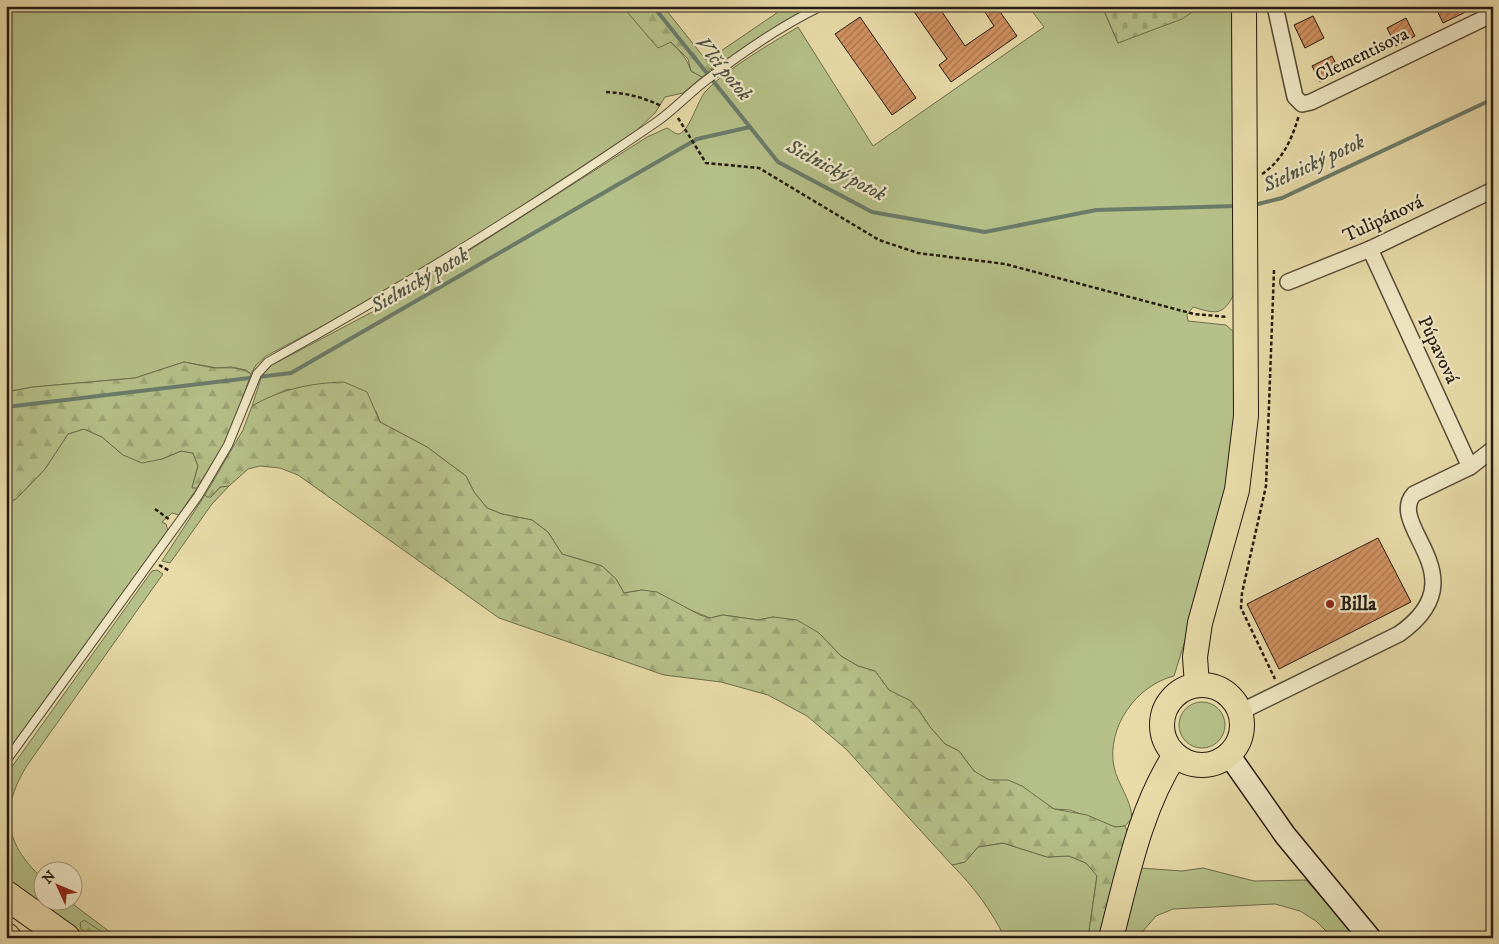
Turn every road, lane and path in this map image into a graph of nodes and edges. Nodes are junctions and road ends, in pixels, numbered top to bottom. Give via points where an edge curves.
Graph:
1 (822, 6) edge
2 (1244, 6) edge
3 (1275, 6) edge
4 (1493, 14) edge
5 (606, 92) dead end
6 (1302, 104) junction
7 (671, 111) junction
8 (1246, 183) junction
9 (1493, 190) edge
10 (1370, 248) junction
11 (1274, 270) dead end
12 (1288, 282) dead end
13 (1247, 318) junction
14 (1493, 449) edge
15 (1470, 467) junction
16 (155, 509) dead end
17 (178, 526) junction
18 (1197, 684) junction
19 (1281, 692) junction
20 (1240, 712) junction
21 (1228, 755) junction
22 (1175, 756) junction
23 (6, 761) edge
24 (6, 895) edge
25 (66, 938) edge
26 (1111, 938) edge
27 (1370, 938) edge

1 - 7 lane via 723,68
2 - 8 main road
3 - 6 street via 1295,97
4 - 6 street, Clementisova
5 - 7 path via 629,94
6 - 8 path via 1294,134 1276,164
7 - 13 path via 706,163 759,168 879,240 918,253 1005,264 1194,314
7 - 17 lane via 482,238 268,362 257,374 228,446
8 - 13 main road
9 - 10 street, Tulipánová
10 - 12 street, Tulipánová
10 - 15 street, Púpavová
11 - 19 path via 1266,486 1241,608
13 - 18 main road via 1242,460 1229,526 1200,623 1195,657
14 - 15 street
15 - 19 street via 1414,494 1408,501 1410,520 1434,575 1426,607 1415,623
16 - 17 path
17 - 23 lane
18 - 20 main road via 1213,686 1226,693
18 - 22 main road via 1176,694 1163,713 1163,736
19 - 20 street
20 - 21 main road via 1241,735
21 - 22 main road via 1219,762 1196,765
21 - 27 street via 1285,835
22 - 26 main road via 1162,775 1152,799
24 - 25 highway

